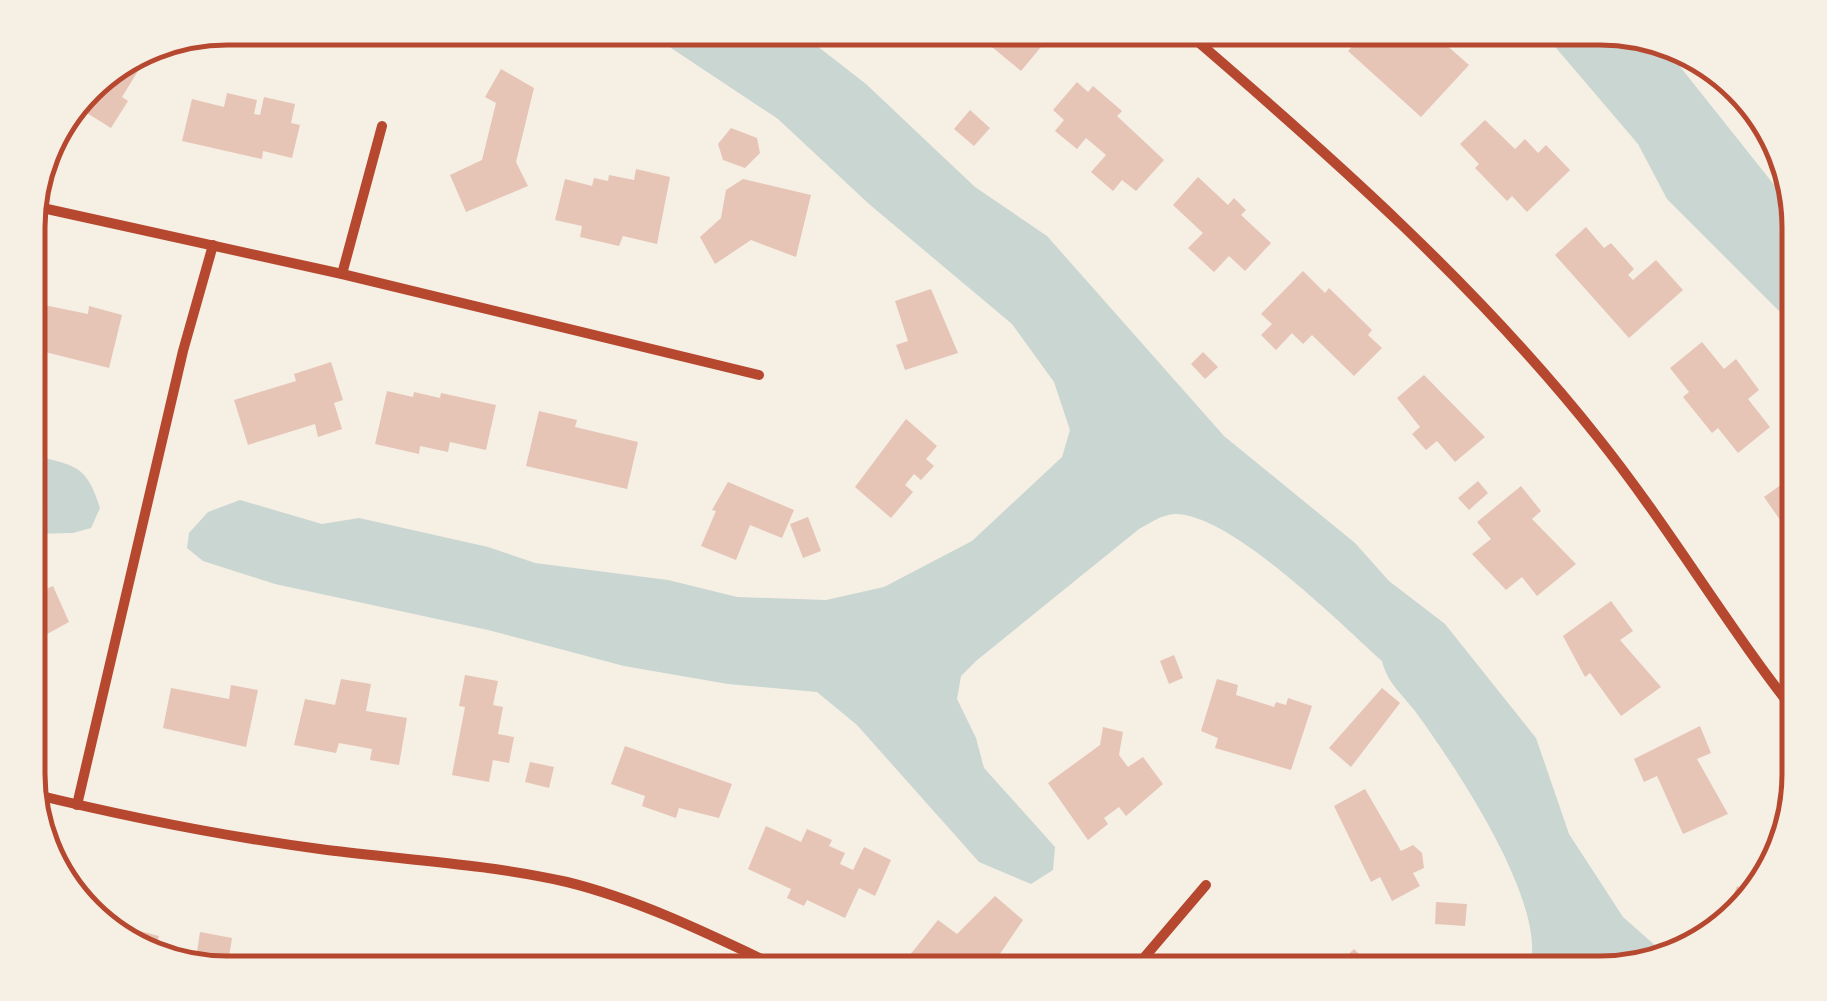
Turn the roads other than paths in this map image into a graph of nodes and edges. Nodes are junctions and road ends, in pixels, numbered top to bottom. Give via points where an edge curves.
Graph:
1 (1201, 45) edge
2 (382, 126) dead end
3 (46, 209) edge
4 (213, 245) junction
5 (342, 274) junction
6 (760, 375) dead end
7 (1782, 693) edge
8 (47, 797) edge
9 (77, 805) junction
10 (1206, 884) dead end
11 (755, 956) edge
12 (1146, 956) edge

1 - 7 street via 1407,229 1493,318 1639,490
2 - 5 street
3 - 4 street
4 - 5 street
4 - 9 street
5 - 6 street
8 - 9 street
9 - 11 street via 238,836 494,867 571,884
10 - 12 street

